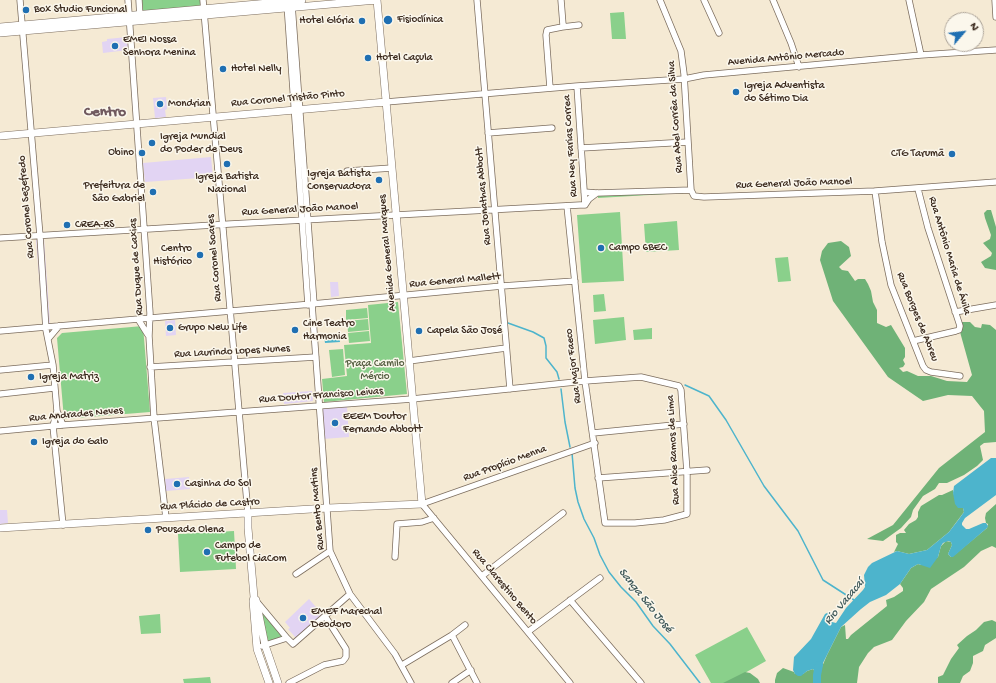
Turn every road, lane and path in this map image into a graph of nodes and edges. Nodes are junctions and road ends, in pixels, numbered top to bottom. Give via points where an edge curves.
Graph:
1 (20, 0) edge
2 (128, 0) edge
3 (139, 0) edge
4 (203, 0) edge
5 (302, 0) edge
6 (369, 0) edge
7 (377, 0) edge
8 (477, 0) edge
9 (561, 0) edge
10 (660, 0) edge
11 (704, 0) edge
12 (773, 0) edge
13 (909, 0) edge
14 (995, 0) edge
15 (289, 3) edge
16 (204, 12) junction
17 (140, 17) junction
18 (996, 17) edge
19 (130, 18) junction
20 (579, 25) dead end
21 (0, 27) edge
22 (562, 27) junction
23 (23, 28) junction
24 (0, 33) edge
25 (719, 33) dead end
26 (996, 50) edge
27 (921, 55) junction
28 (799, 67) junction
29 (684, 79) junction
30 (577, 86) junction
31 (550, 88) junction
32 (485, 94) junction
33 (386, 102) junction
34 (297, 110) junction
35 (212, 117) junction
36 (137, 124) junction
37 (552, 128) dead end
38 (488, 133) junction
39 (31, 134) junction
40 (0, 136) edge
41 (688, 142) junction
42 (581, 148) junction
43 (392, 168) junction
44 (347, 170) dead end
45 (996, 182) edge
46 (918, 189) junction
47 (691, 190) junction
48 (874, 191) junction
49 (584, 192) junction
50 (597, 193) junction
51 (585, 205) junction
52 (566, 206) junction
53 (495, 210) junction
54 (396, 215) junction
55 (305, 220) junction
56 (222, 224) junction
57 (144, 230) junction
58 (40, 236) junction
59 (0, 238) edge
60 (575, 281) junction
61 (502, 286) junction
62 (403, 296) junction
63 (311, 304) junction
64 (996, 305) edge
65 (229, 311) junction
66 (955, 312) junction
67 (150, 318) junction
68 (138, 319) junction
69 (59, 326) junction
70 (46, 327) junction
71 (0, 331) edge
72 (149, 336) junction
73 (48, 339) junction
74 (913, 341) junction
75 (506, 348) junction
76 (316, 357) junction
77 (409, 361) junction
78 (234, 362) junction
79 (53, 365) junction
80 (150, 367) junction
81 (0, 370) edge
82 (960, 376) dead end
83 (585, 381) junction
84 (679, 386) joint
85 (54, 388) junction
86 (510, 390) junction
87 (0, 394) edge
88 (412, 399) junction
89 (319, 406) junction
90 (57, 411) junction
91 (238, 412) junction
92 (154, 418) junction
93 (684, 424) junction
94 (63, 425) junction
95 (54, 426) junction
96 (0, 431) edge
97 (593, 433) junction
98 (594, 443) junction
99 (707, 470) dead end
100 (687, 472) junction
101 (598, 478) junction
102 (422, 504) junction
103 (328, 508) junction
104 (563, 513) dead end
105 (248, 514) junction
106 (166, 518) junction
107 (434, 518) junction
108 (605, 523) joint
109 (64, 525) junction
110 (0, 528) edge
111 (330, 551) junction
112 (396, 557) dead end
113 (296, 574) dead end
114 (482, 576) junction
115 (600, 578) dead end
116 (350, 594) junction
117 (255, 600) junction
118 (570, 600) junction
119 (325, 616) junction
120 (465, 625) dead end
121 (529, 631) junction
122 (452, 635) junction
123 (287, 638) junction
124 (265, 645) junction
125 (257, 647) junction
126 (402, 665) junction
127 (471, 670) junction
128 (269, 683) edge
129 (278, 683) edge
130 (289, 683) edge
131 (411, 683) edge
132 (452, 683) edge
133 (477, 683) edge
134 (570, 683) edge
135 (641, 683) edge

1 - 23 street, Rua Coronel Sezefredo
2 - 19 street, Rua Duque de Caxias
3 - 17 street
4 - 16 street, Rua Coronel Soares
5 - 15 main road
6 - 7 main road
6 - 15 main road
7 - 33 main road, Avenida General Marques
8 - 32 street, Rua Jonathas Abbott
9 - 22 street
10 - 29 street, Rua Abel Corrêa da Silva via 681,51
11 - 25 street
12 - 28 street
13 - 27 street
14 - 18 street
15 - 16 main road
15 - 34 street, Rua Bento Martins
16 - 17 main road
16 - 35 street, Rua Coronel Soares
17 - 19 main road
19 - 23 main road
19 - 36 street, Rua Duque de Caxias
20 - 22 street
21 - 23 main road
22 - 31 street via 547,30
23 - 24 main road
23 - 39 street, Rua Coronel Sezefredo
26 - 27 street, Avenida Antônio Mercado
27 - 28 street, Avenida Antônio Mercado
28 - 29 street, Avenida Antônio Mercado
29 - 30 street, Avenida Antônio Mercado
29 - 41 street, Rua Abel Corrêa da Silva
30 - 31 street, Rua Coronel Tristão Pinto
30 - 42 street, Rua Ney Farias Correa
31 - 32 street, Rua Coronel Tristão Pinto
32 - 33 street, Rua Coronel Tristão Pinto
32 - 38 street, Rua Jonathas Abbott
33 - 34 main road, Rua Coronel Tristão Pinto
33 - 43 main road, Avenida General Marques
34 - 35 main road, Rua Coronel Tristão Pinto
34 - 55 street, Rua Bento Martins
35 - 36 main road, Rua Coronel Tristão Pinto
35 - 56 street, Rua Coronel Soares
36 - 39 main road, Rua Coronel Tristão Pinto
36 - 57 street, Rua Duque de Caxias
37 - 38 street
38 - 53 street, Rua Jonathas Abbott
39 - 40 main road, Rua Coronel Tristão Pinto
39 - 58 street, Rua Coronel Sezefredo
41 - 42 street
41 - 47 street, Rua Abel Corrêa da Silva
42 - 49 street, Rua Ney Farias Correa
43 - 44 street
43 - 54 main road, Avenida General Marques
45 - 46 street, Rua General João Manoel
46 - 48 street, Rua General João Manoel
46 - 66 street, Rua Antônio Maria de Ávila
47 - 48 street, Rua General João Manoel via 694,196 704,198
47 - 50 street, Rua General João Manoel
48 - 74 street, Rua Borges de Abreu via 891,285
49 - 50 street, Rua General João Manoel
49 - 51 street, Rua Ney Farias Correa
50 - 51 street
51 - 52 street, Rua General João Manoel
52 - 53 street, Rua General João Manoel
52 - 60 street, Rua Major Faeco
53 - 54 street, Rua General João Manoel
53 - 61 street, Rua Jonathas Abbott
54 - 55 street, Rua General João Manoel
54 - 62 main road, Avenida General Marques
55 - 56 street, Rua General João Manoel
55 - 63 street, Rua Bento Martins
56 - 57 street, Rua General João Manoel
56 - 65 street, Rua Coronel Soares
57 - 58 street, Rua General João Manoel
57 - 67 street, Rua Duque de Caxias
58 - 59 street, Rua General João Manoel
58 - 70 street, Rua Coronel Sezefredo
60 - 61 street, Rua General Mallett
60 - 83 street, Rua Major Faeco
61 - 62 street, Rua General Mallett
61 - 75 street, Rua Jonathas Abbott
62 - 63 street, Rua General Mallett
62 - 77 main road, Avenida General Marques
63 - 65 street, Rua General Mallett
63 - 76 street, Rua Bento Martins
64 - 66 street
65 - 67 street, Rua General Mallett
65 - 78 street, Rua Coronel Soares
66 - 74 street, Rua Antônio Maria de Ávila via 959,330
67 - 68 street, Rua General Mallett
67 - 72 street, Rua Duque de Caxias
68 - 69 street, Rua General Mallett
68 - 72 street
69 - 70 street, Rua General Mallett
69 - 73 street
70 - 71 street, Rua General Mallett
70 - 73 street, Rua Coronel Sezefredo
72 - 80 street, Rua Duque de Caxias
73 - 79 street, Rua Coronel Sezefredo
74 - 82 street, Rua Borges de Abreu via 926,370
75 - 77 street
75 - 86 street, Rua Jonathas Abbott
76 - 78 street, Rua Laurindo Lopes Nunes
76 - 89 street, Rua Bento Martins
77 - 88 main road, Avenida General Marques
78 - 80 street, Rua Laurindo Lopes Nunes
78 - 91 street, Rua Coronel Soares
79 - 81 street
79 - 85 street, Rua Coronel Sezefredo
80 - 92 street, Rua Duque de Caxias
83 - 84 street, Rua Doutor Francisco Leivas via 641,377
83 - 86 street, Rua Doutor Francisco Leivas
83 - 97 street, Rua Major Faeco
84 - 93 street, Rua Alice Ramos de Lima
85 - 87 street
85 - 90 street, Rua Coronel Sezefredo
86 - 88 street, Rua Doutor Francisco Leivas
88 - 89 street, Rua Doutor Francisco Leivas
88 - 102 main road, Avenida General Marques
89 - 91 street, Rua Doutor Francisco Leivas
89 - 103 street, Rua Bento Martins
90 - 94 street, Rua Coronel Sezefredo
90 - 95 street, Rua Coronel Sezefredo
91 - 92 street, Rua Doutor Francisco Leivas
91 - 105 street, Rua Coronel Soares
92 - 94 street, Rua Andrades Neves
92 - 106 street, Rua Duque de Caxias
93 - 97 street
93 - 100 street, Rua Alice Ramos de Lima
94 - 95 street, Rua Andrades Neves
95 - 96 street, Rua Andrades Neves
95 - 109 street, Rua Coronel Sezefredo
97 - 98 street, Rua Major Faeco
98 - 101 street, Rua Major Faeco
98 - 102 street, Rua Propício Menna
99 - 100 street
100 - 101 street
100 - 108 street, Rua Alice Ramos de Lima via 687,514 664,520
101 - 108 street, Rua Major Faeco
102 - 103 main road, Rua Plácido de Castro
102 - 107 street, Rua Clarestino Bento
103 - 105 main road, Rua Plácido de Castro
103 - 111 street, Rua Bento Martins
104 - 114 street
105 - 106 main road, Rua Plácido de Castro
105 - 117 main road
106 - 109 main road, Rua Plácido de Castro
107 - 112 street via 422,522 397,524
107 - 114 street, Rua Clarestino Bento
109 - 110 main road, Rua Plácido de Castro
111 - 113 street
111 - 116 street, Rua Bento Martins
114 - 121 street, Rua Clarestino Bento
115 - 118 street
116 - 119 street
116 - 126 street, Rua Bento Martins
117 - 123 street
117 - 124 main road
117 - 125 main road
118 - 121 street
118 - 135 street
119 - 123 street via 294,644
119 - 130 street via 346,649 346,658
120 - 122 street
121 - 134 street, Rua Clarestino Bento
122 - 126 street
122 - 127 street
123 - 124 street
124 - 125 street
124 - 129 main road
125 - 128 main road
126 - 131 street, Rua Bento Martins
127 - 132 street
127 - 133 street

